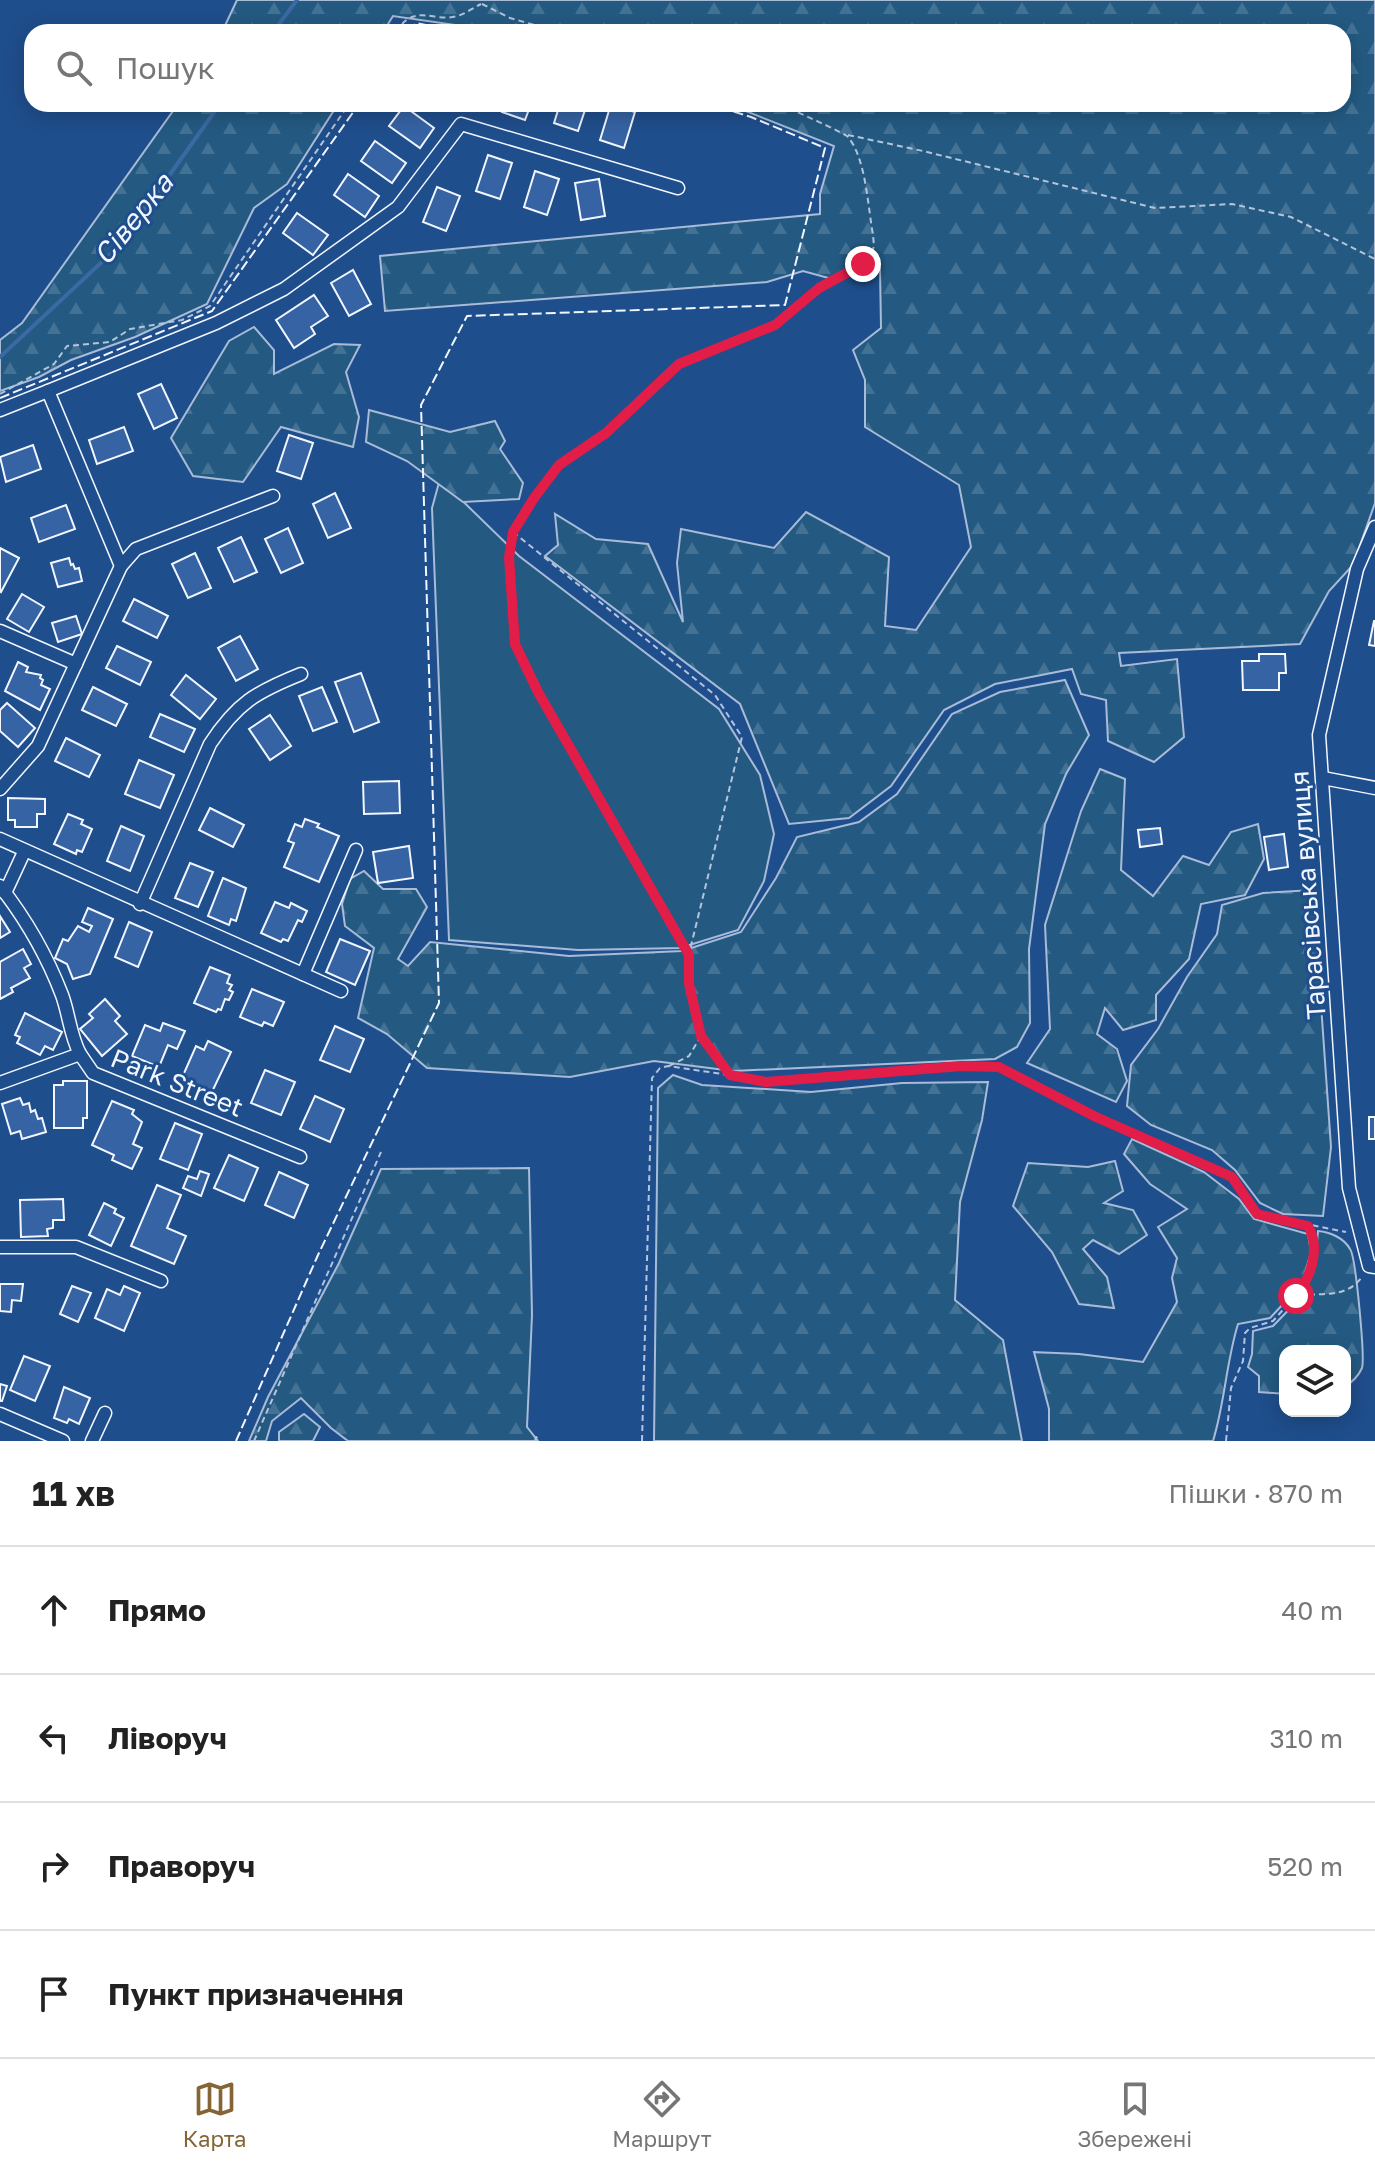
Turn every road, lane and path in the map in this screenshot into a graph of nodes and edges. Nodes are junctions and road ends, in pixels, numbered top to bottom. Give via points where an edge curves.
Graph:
1 (481, 2) edge
2 (401, 24) edge
3 (531, 24) edge
4 (343, 112) edge
5 (795, 112) edge
6 (847, 135) junction
7 (678, 188) dead end
8 (1375, 259) edge
9 (48, 391) junction
10 (0, 394) edge
11 (0, 410) edge
12 (273, 496) dead end
13 (1375, 527) edge
14 (513, 532) junction
15 (121, 566) junction
16 (0, 631) edge
17 (76, 664) junction
18 (301, 674) dead end
19 (1323, 778) junction
20 (1375, 788) edge
21 (0, 789) edge
22 (0, 839) edge
23 (356, 850) dead end
24 (24, 852) junction
25 (3, 890) edge
26 (140, 904) junction
27 (689, 955) junction
28 (303, 974) junction
29 (341, 991) dead end
30 (701, 1036) junction
31 (80, 1054) junction
32 (668, 1066) junction
33 (730, 1075) junction
34 (0, 1083) edge
35 (381, 1152) dead end
36 (300, 1157) dead end
37 (1308, 1226) junction
38 (1361, 1241) junction
39 (0, 1247) edge
40 (1372, 1267) edge
41 (161, 1281) dead end
42 (1296, 1296) junction
43 (105, 1413) dead end
44 (0, 1414) edge
45 (63, 1441) edge
46 (92, 1441) edge
47 (254, 1441) edge
48 (535, 1441) edge
49 (540, 1441) edge
50 (642, 1441) edge
51 (1226, 1441) edge

1 - 2 path via 455,17 420,14
1 - 3 path
4 - 10 path via 210,306 182,320 130,329 110,342 67,346 54,364
5 - 6 path
6 - 8 path via 1155,208 1232,204 1291,217
6 - 14 path via 859,155 873,235 871,256 819,288 775,325 679,364 619,423 559,465
7 - 9 street via 461,124 398,207 284,289 216,323
9 - 11 street
9 - 15 street
12 - 15 street via 136,549
13 - 19 street, Тарасівська вулиця via 1357,569 1319,735
14 - 27 path via 509,557 515,644
14 - 27 path via 715,695 742,737
15 - 17 street
16 - 17 street
17 - 21 street via 38,746
18 - 26 street via 247,700 225,721
19 - 20 street
19 - 38 street, Тарасівська вулиця via 1349,1188
22 - 24 street
23 - 28 street
24 - 25 street
24 - 26 street
25 - 31 street via 45,956
26 - 28 street
27 - 30 path via 689,984
28 - 29 street
30 - 32 path via 689,1056
30 - 33 path
31 - 34 street, Park Street
31 - 36 street, Park Street via 93,1073
32 - 33 path
32 - 50 path via 652,1078
33 - 37 path via 766,1082 999,1067 1232,1177 1257,1214
35 - 47 path
37 - 38 path via 1336,1228
37 - 42 path via 1314,1251 1305,1285
38 - 40 street, Тарасівська вулиця
39 - 41 street via 76,1247
40 - 42 path via 1344,1292
42 - 51 path via 1273,1321 1245,1333 1243,1361 1231,1388
43 - 46 street
44 - 45 street
48 - 49 path

